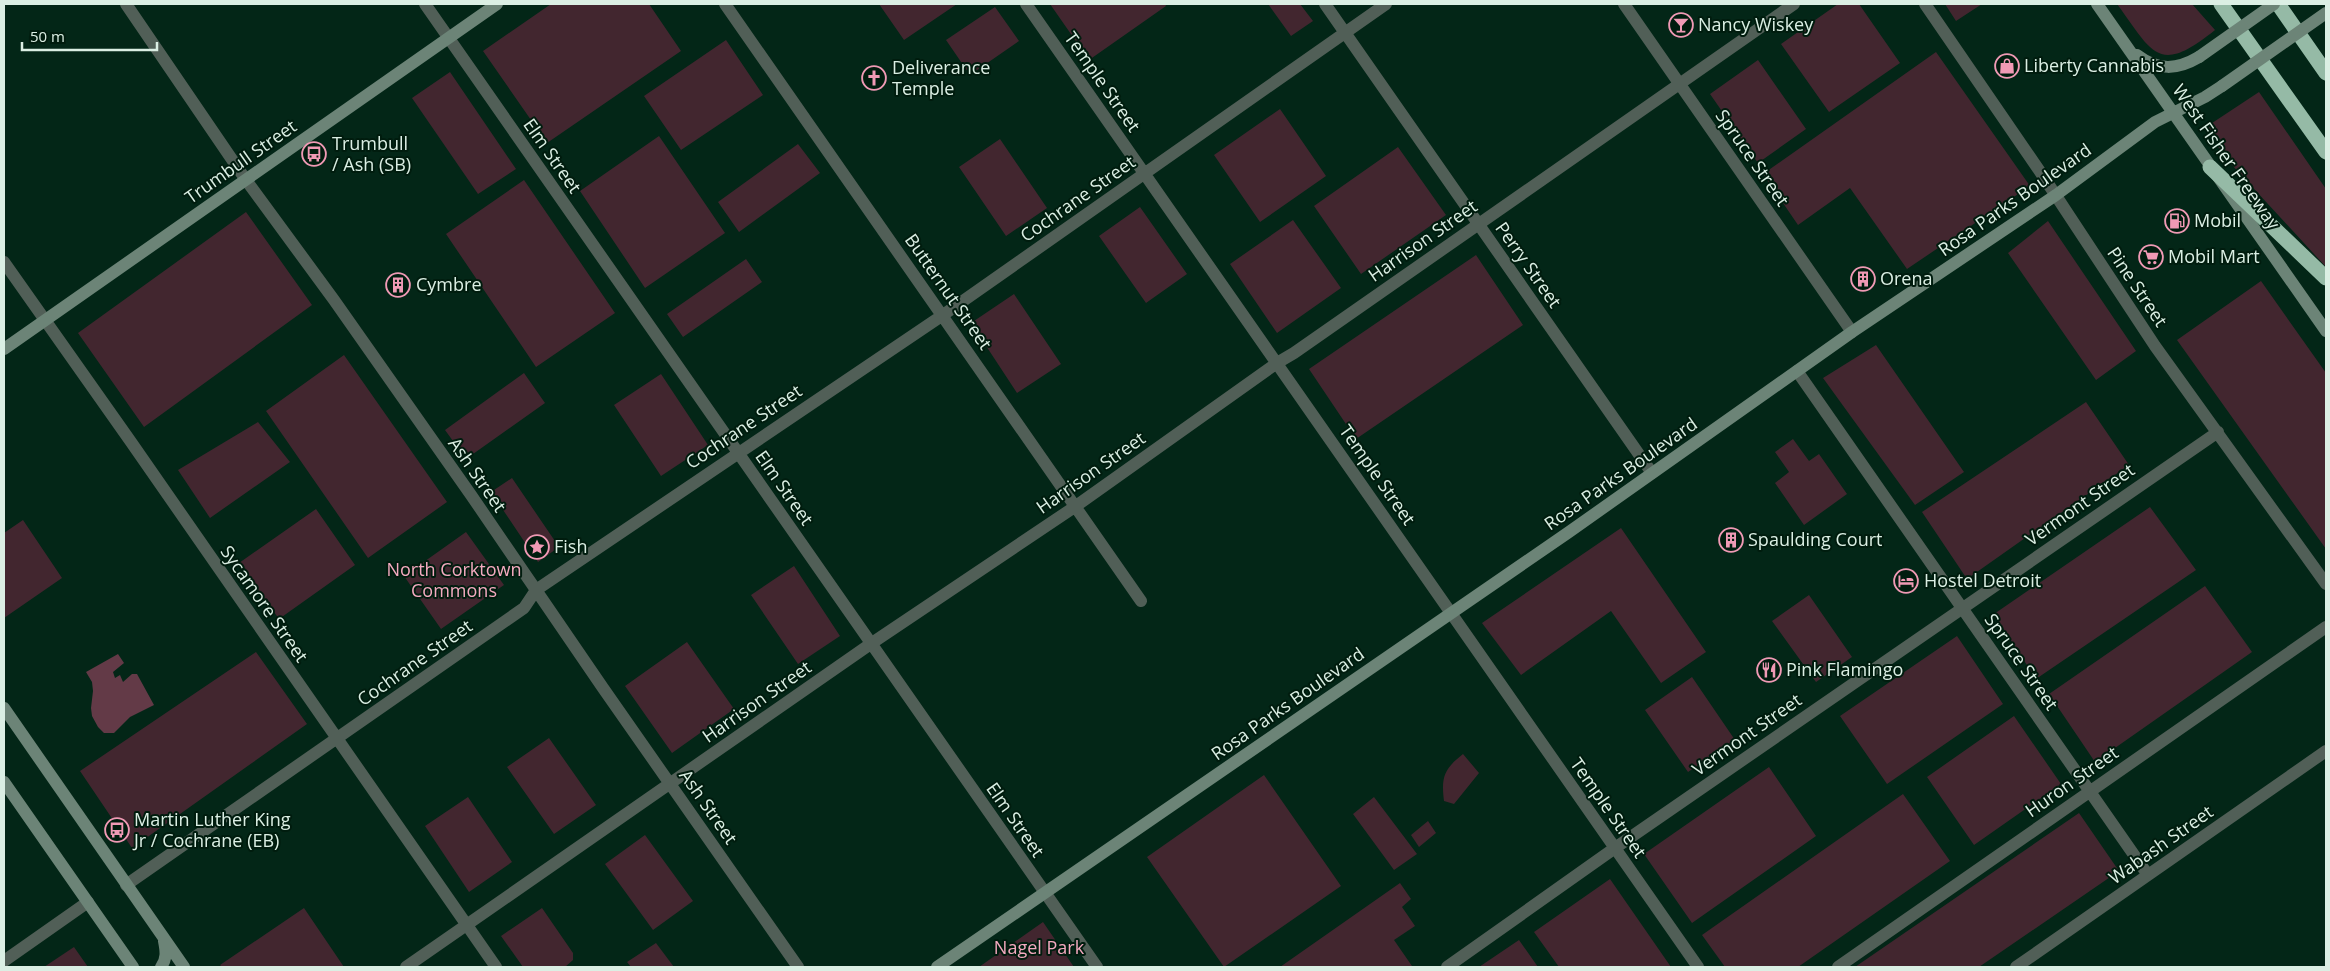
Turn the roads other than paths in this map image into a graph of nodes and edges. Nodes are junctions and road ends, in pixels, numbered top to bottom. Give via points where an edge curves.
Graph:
1 (126, 4) edge
2 (425, 4) edge
3 (497, 4) edge
4 (725, 4) edge
5 (1026, 4) edge
6 (1324, 4) edge
7 (1386, 4) edge
8 (1624, 4) edge
9 (1794, 4) edge
10 (1925, 4) edge
11 (2097, 4) edge
12 (2221, 4) edge
13 (2274, 4) edge
14 (2278, 4) edge
15 (2326, 13) edge
16 (1345, 33) junction
17 (448, 38) junction
18 (2131, 51) junction
19 (2326, 73) edge
20 (1679, 83) junction
21 (2174, 113) junction
22 (2326, 152) edge
23 (2210, 167) junction
24 (1144, 173) junction
25 (246, 180) junction
26 (2056, 195) junction
27 (1478, 224) junction
28 (4, 262) edge
29 (2326, 278) edge
30 (943, 315) junction
31 (44, 321) junction
32 (2326, 331) edge
33 (1852, 332) junction
34 (4, 349) edge
35 (1277, 363) junction
36 (1797, 371) junction
37 (2218, 432) junction
38 (738, 452) junction
39 (1652, 473) junction
40 (1076, 506) junction
41 (2326, 584) edge
42 (536, 590) junction
43 (1142, 601) dead end
44 (1962, 607) junction
45 (1451, 612) junction
46 (2326, 627) edge
47 (872, 643) junction
48 (5, 710) edge
49 (337, 739) junction
50 (2326, 751) edge
51 (4, 782) edge
52 (671, 784) junction
53 (2090, 791) junction
54 (1615, 848) junction
55 (2148, 875) junction
56 (126, 885) junction
57 (1045, 894) junction
58 (88, 902) junction
59 (467, 925) junction
60 (164, 940) junction
61 (4, 961) edge
62 (133, 967) edge
63 (161, 967) edge
64 (184, 967) edge
65 (406, 967) edge
66 (496, 967) edge
67 (798, 967) edge
68 (937, 967) edge
69 (1097, 967) edge
70 (1447, 967) edge
71 (1698, 967) edge
72 (1838, 967) edge
73 (2016, 967) edge

1 - 25 street, Ash Street
2 - 17 street, Elm Street
3 - 17 street, Trumbull Street
4 - 30 street, Butternut Street
5 - 24 street, Temple Street
6 - 16 street, Perry Street
7 - 16 street, Cochrane Street
8 - 20 street, Spruce Street
9 - 20 street, Harrison Street
10 - 26 street, Pine Street
11 - 18 street, West Fisher Freeway
12 - 22 highway
13 - 18 street, bridge via 2199,57 2179,66 2159,67
14 - 19 highway
15 - 21 street, Rosa Parks Boulevard, bridge via 2206,97
16 - 24 street, Cochrane Street
16 - 27 street, Perry Street
17 - 25 street, Trumbull Street
17 - 38 street, Elm Street
18 - 21 street, West Fisher Freeway
20 - 27 street, Harrison Street
20 - 33 street, Spruce Street
21 - 23 street, West Fisher Freeway
21 - 26 street, Rosa Parks Boulevard via 2154,122
23 - 29 highway
23 - 32 street, West Fisher Freeway
24 - 30 street, Cochrane Street
24 - 35 street, Temple Street
25 - 31 street, Trumbull Street
25 - 42 street, Ash Street via 334,300
26 - 33 street, Rosa Parks Boulevard
26 - 37 street, Pine Street via 2155,346
27 - 35 street, Harrison Street
27 - 39 street, Perry Street
28 - 31 street, Sycamore Street
30 - 38 street, Cochrane Street
30 - 40 street, Butternut Street
31 - 34 street, Trumbull Street
31 - 49 street, Sycamore Street
33 - 36 street, Rosa Parks Boulevard
35 - 40 street, Harrison Street
35 - 45 street, Temple Street
36 - 39 street, Rosa Parks Boulevard
36 - 44 street, Spruce Street
37 - 41 street, Pine Street
37 - 44 street, Vermont Street
38 - 42 street, Cochrane Street
38 - 47 street, Elm Street
39 - 45 street, Rosa Parks Boulevard
40 - 43 street, Butternut Street
40 - 47 street, Harrison Street
42 - 49 street, Cochrane Street via 524,608
42 - 52 street, Ash Street
44 - 53 street, Spruce Street
44 - 54 street, Vermont Street
45 - 54 street, Temple Street
45 - 57 street, Rosa Parks Boulevard
46 - 53 street, Huron Street
47 - 52 street, Harrison Street
47 - 57 street, Elm Street
48 - 56 street
49 - 56 street, Cochrane Street
49 - 59 street, Sycamore Street
50 - 55 street, Wabash Street
51 - 58 street
52 - 59 street, Harrison Street
52 - 67 street, Ash Street
53 - 55 street, Spruce Street
53 - 72 street, Huron Street
54 - 70 street, Vermont Street
54 - 71 street, Temple Street
55 - 73 street, Wabash Street
56 - 60 street
57 - 68 street, Rosa Parks Boulevard
57 - 69 street, Elm Street
58 - 61 street
58 - 62 street
59 - 65 street, Harrison Street
59 - 66 street, Sycamore Street
60 - 63 street via 165,962
60 - 64 street

